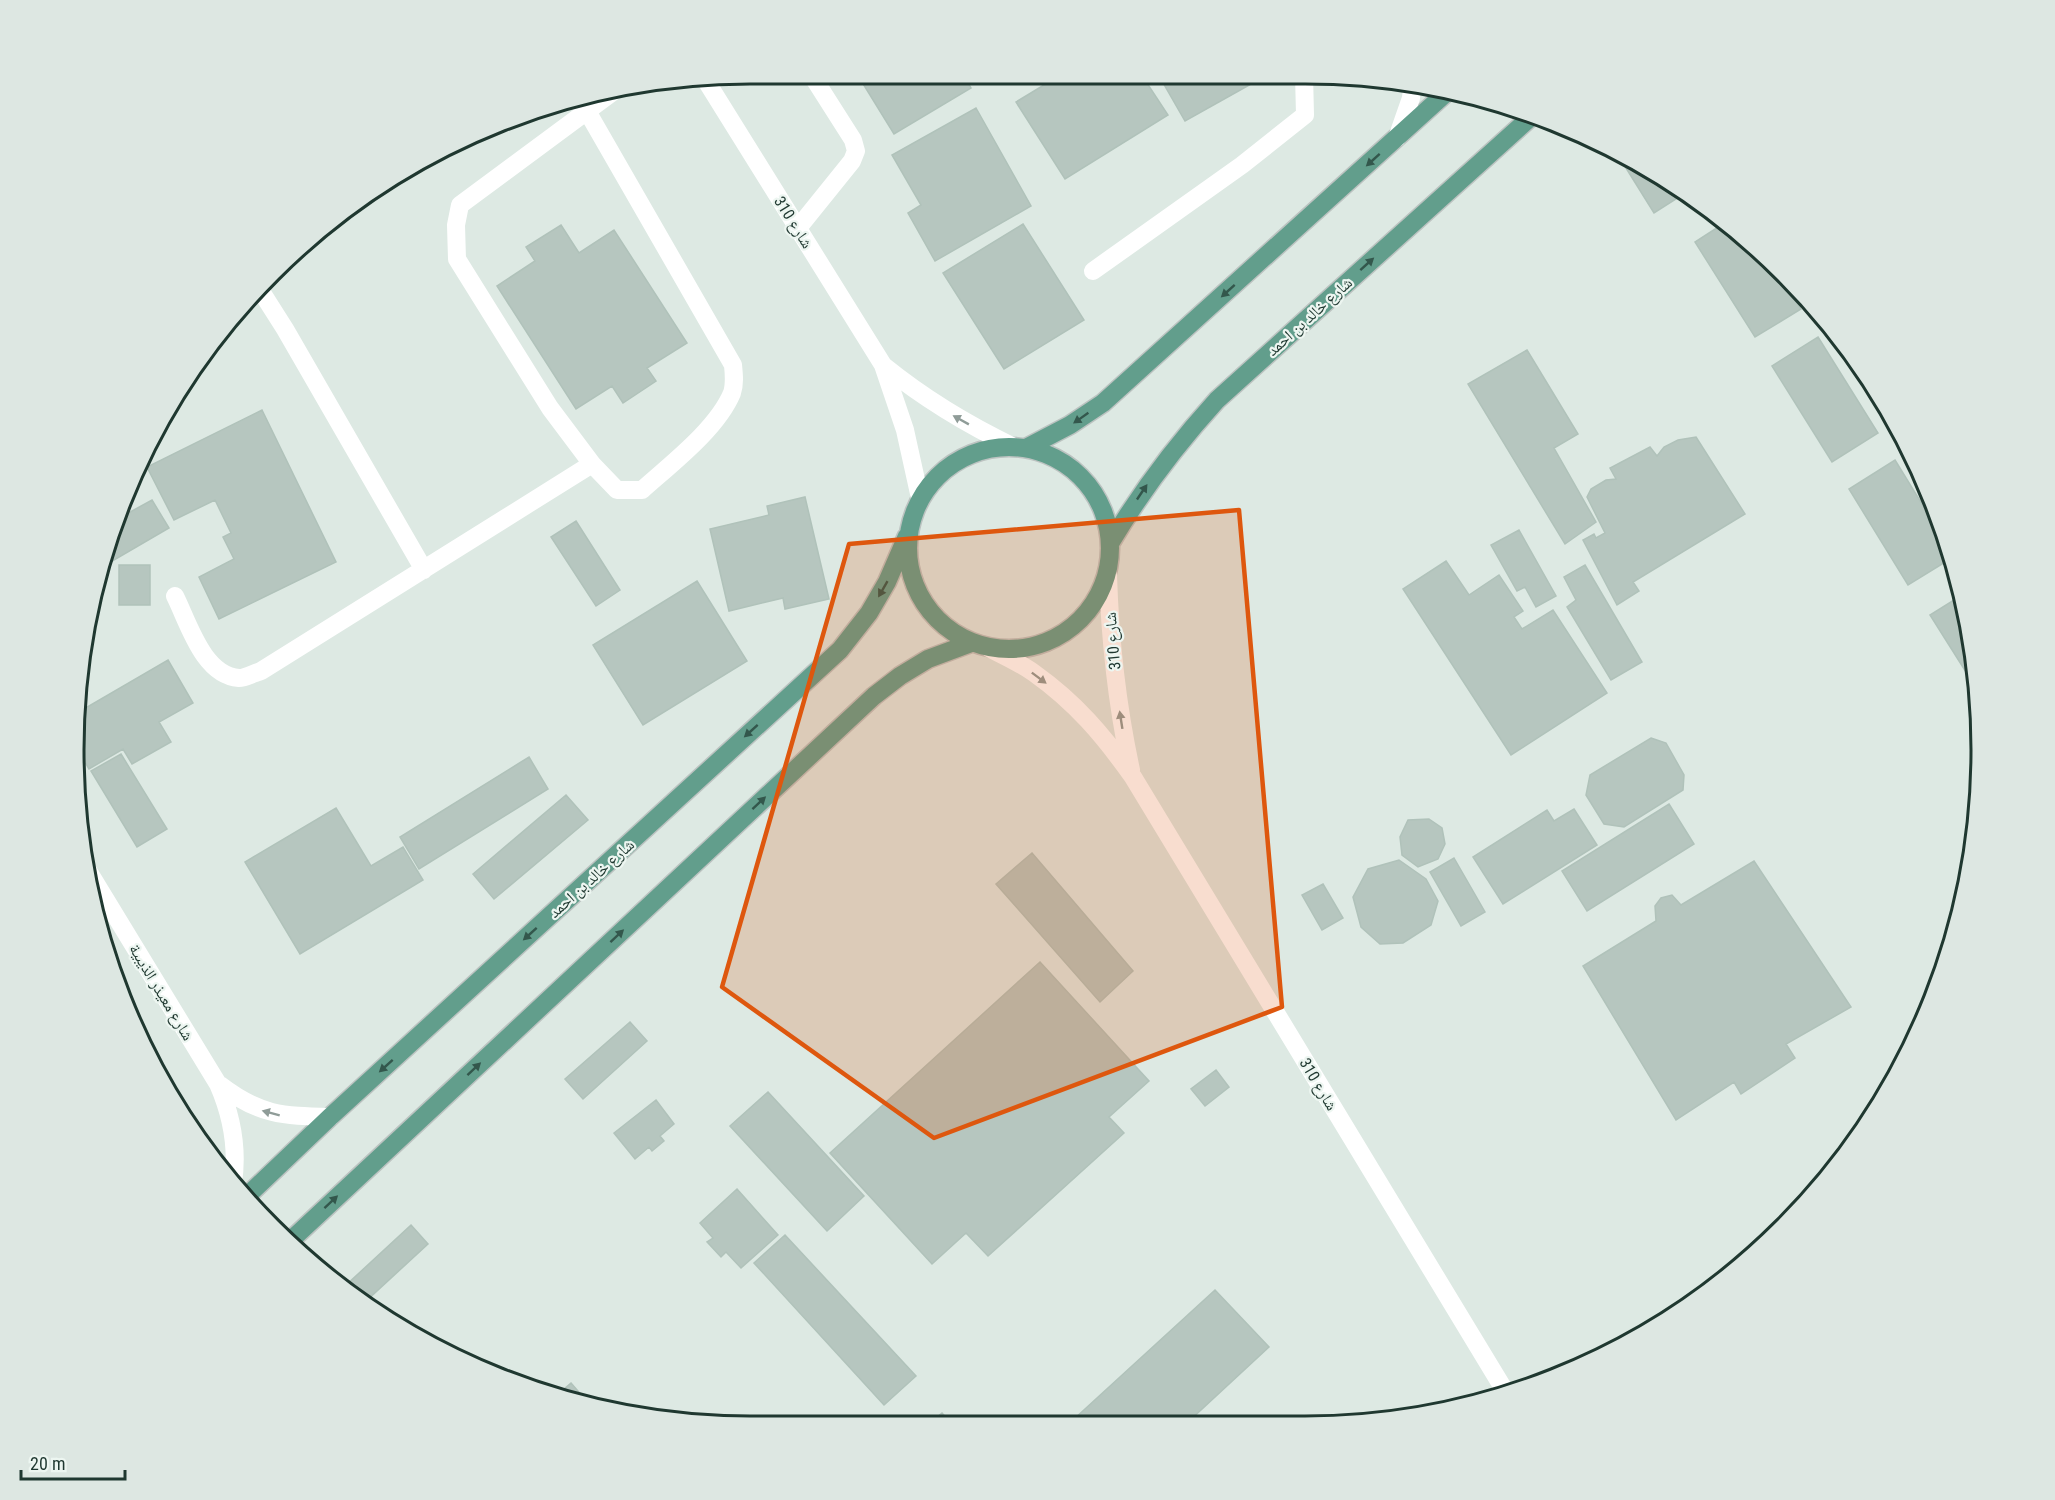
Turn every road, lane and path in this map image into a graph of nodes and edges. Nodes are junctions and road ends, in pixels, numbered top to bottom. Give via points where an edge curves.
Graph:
1 (817, 84) edge
2 (1305, 84) edge
3 (709, 85) edge
4 (1411, 93) edge
5 (1440, 98) edge
6 (599, 102) edge
7 (582, 106) edge
8 (587, 111) junction
9 (1525, 121) edge
10 (1397, 138) junction
11 (798, 228) junction
12 (1093, 271) dead end
13 (264, 295) edge
14 (883, 365) junction
15 (1020, 447) junction
16 (592, 464) junction
17 (920, 498) junction
18 (907, 536) junction
19 (1111, 542) junction
20 (424, 570) junction
21 (1108, 575) junction
22 (175, 596) dead end
23 (971, 643) junction
24 (989, 648) junction
25 (1133, 777) junction
26 (99, 889) edge
27 (218, 1084) junction
28 (330, 1117) junction
29 (234, 1170) edge
30 (252, 1192) edge
31 (295, 1236) edge
32 (1502, 1386) edge

1 - 11 street via 856,151
2 - 12 street via 1305,115
3 - 11 street, شارع 310
4 - 10 street
5 - 10 main road
6 - 8 street
7 - 8 street
8 - 16 street via 460,205 456,225 458,259 550,408
8 - 16 street via 733,365 735,378 732,393 709,430 642,490 617,490
19 -> 9 main road, شارع خالد بن احمد via 1151,479 1217,400
10 -> 15 main road via 1103,403 1070,425
11 - 14 street, شارع 310
13 - 20 street
15 -> 14 street, شارع 310 via 945,411
14 - 17 street, شارع 310 via 905,430
15 - 17 main road via 986,449 960,459 937,476
15 - 19 main road via 1052,456 1094,490 1106,515
16 - 20 street
17 - 18 main road
18 - 23 main road via 908,563 915,588 929,611
18 -> 28 main road, شارع خالد بن احمد via 888,582 840,650
19 - 21 main road
20 - 22 street via 261,671 240,678 219,672 205,657
21 - 24 main road via 1096,603 1076,626 1049,642 1019,650
25 -> 21 street, شارع 310 via 1114,676
23 - 24 main road
31 -> 23 main road via 874,696 928,658
24 -> 25 street, شارع 310 via 1032,672 1071,702 1105,737
25 - 32 street, شارع 310
26 - 27 street, شارع معيذر الذيبية
28 -> 27 street, شارع معيذر الذيبية via 282,1115 259,1109
27 - 29 street, شارع معيذر الذيبية via 228,1107 235,1149
28 - 30 main road, شارع خالد بن احمد

